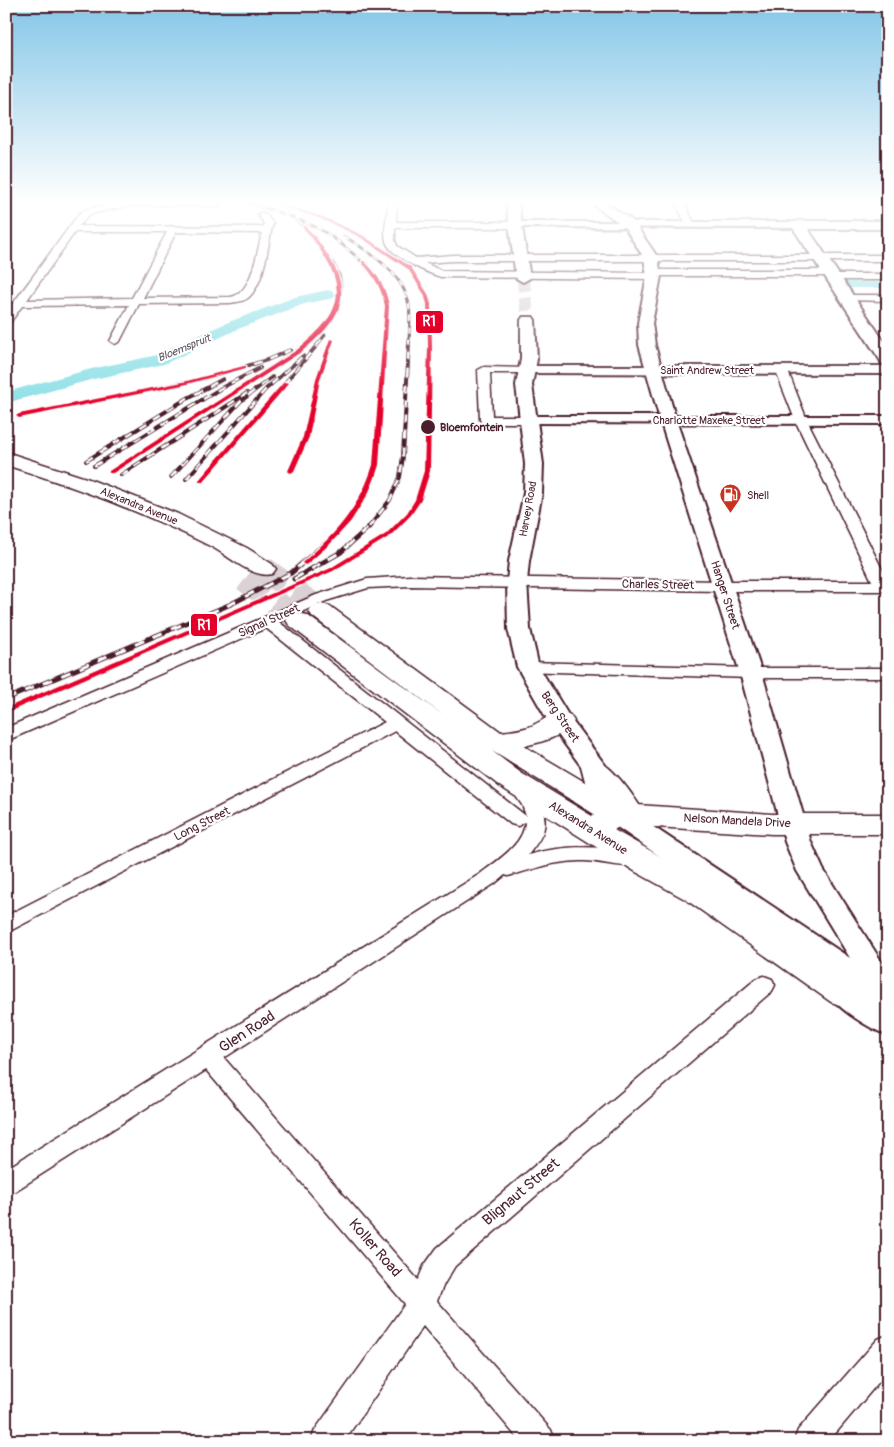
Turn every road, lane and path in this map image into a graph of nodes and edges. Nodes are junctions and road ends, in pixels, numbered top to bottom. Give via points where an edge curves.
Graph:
1 (44, 269) edge
2 (153, 269) edge
3 (257, 269) edge
4 (428, 269) edge
5 (522, 269) edge
6 (647, 269) edge
7 (653, 269) junction
8 (660, 269) edge
9 (828, 269) edge
10 (832, 275) junction
11 (523, 276) junction
12 (888, 277) edge
13 (848, 298) junction
14 (888, 298) edge
15 (135, 302) junction
16 (19, 303) junction
17 (528, 320) tunnel mouth
18 (6, 321) edge
19 (115, 341) dead end
20 (888, 360) edge
21 (781, 369) junction
22 (526, 370) junction
23 (654, 370) junction
24 (888, 370) edge
25 (530, 420) junction
26 (668, 420) junction
27 (801, 420) junction
28 (888, 420) edge
29 (6, 458) edge
30 (6, 470) edge
31 (517, 582) junction
32 (721, 586) junction
33 (885, 586) edge
34 (268, 621) junction
35 (528, 667) junction
36 (751, 673) junction
37 (888, 673) edge
38 (560, 720) junction
39 (397, 723) junction
40 (6, 735) edge
41 (495, 741) junction
42 (511, 780) junction
43 (518, 819) dead end
44 (614, 819) junction
45 (793, 824) junction
46 (888, 824) edge
47 (648, 864) junction
48 (487, 879) junction
49 (6, 924) edge
50 (764, 985) dead end
51 (887, 1003) edge
52 (208, 1056) junction
53 (6, 1183) edge
54 (422, 1303) junction
55 (888, 1349) edge
56 (326, 1441) edge
57 (540, 1441) edge
58 (809, 1441) edge

1 - 16 street
2 - 15 street
3 - 15 street via 243,297
4 - 11 street via 454,275
5 - 11 main road
6 - 7 street
7 - 8 street
7 - 10 street
7 - 11 street
7 - 23 main road, Hanger Street via 645,334
9 - 10 main road
10 - 12 street
10 - 13 main road
13 - 14 street
13 - 20 main road
15 - 16 street
15 - 19 street
16 - 18 street
17 - 22 main road, Harvey Road via 530,353
21 - 23 street, Saint Andrew Street
21 - 24 street, Saint Andrew Street
21 - 27 street
22 - 23 street, Saint Andrew Street
22 - 25 main road, Harvey Road via 524,385
22 - 25 street via 484,370 486,420
23 - 26 main road, Hanger Street
25 - 26 street, Charlotte Maxeke Street
25 - 31 main road, Harvey Road via 534,480
26 - 27 street, Charlotte Maxeke Street
26 - 32 main road, Hanger Street
27 - 28 street, Charlotte Maxeke Street
27 - 33 street
29 - 30 highway, Alexandra Avenue via 70,478 180,523 241,553 255,574 110,508
31 - 32 street, Charles Street
31 - 34 street, Signal Street via 367,584 321,598
31 - 35 main road, Harvey Road via 519,629
32 - 33 street, Charles Street
32 - 36 main road, Hanger Street
34 - 39 street
34 - 40 street, Signal Street
35 - 36 street
35 - 38 main road, Berg Street
36 - 37 street
36 - 45 main road, Hanger Street
38 - 41 highway via 530,737
38 - 44 main road, Berg Street via 593,765
39 - 43 street
39 - 49 street, Long Street
41 - 42 highway, Alexandra Avenue via 309,616
41 - 44 highway, Alexandra Avenue
42 - 44 highway, Alexandra Avenue
42 - 48 street, Glen Road via 532,804 536,821 534,834 522,851
44 - 45 highway, Nelson Mandela Drive
44 - 47 highway, Alexandra Avenue
44 - 51 main road, Alexandra Avenue
45 - 46 highway, Nelson Mandela Drive
45 - 51 main road, Hanger Street via 811,872 870,966
47 - 48 street, Glen Road via 592,852 566,854 524,862
47 - 51 highway, Alexandra Avenue via 696,891 843,992
48 - 52 street, Glen Road
50 - 54 street, Blignaut Street via 446,1257
52 - 53 street, Glen Road
52 - 54 street, Koller Road
54 - 56 street, Blignaut Street
54 - 57 street, Koller Road
55 - 58 street

